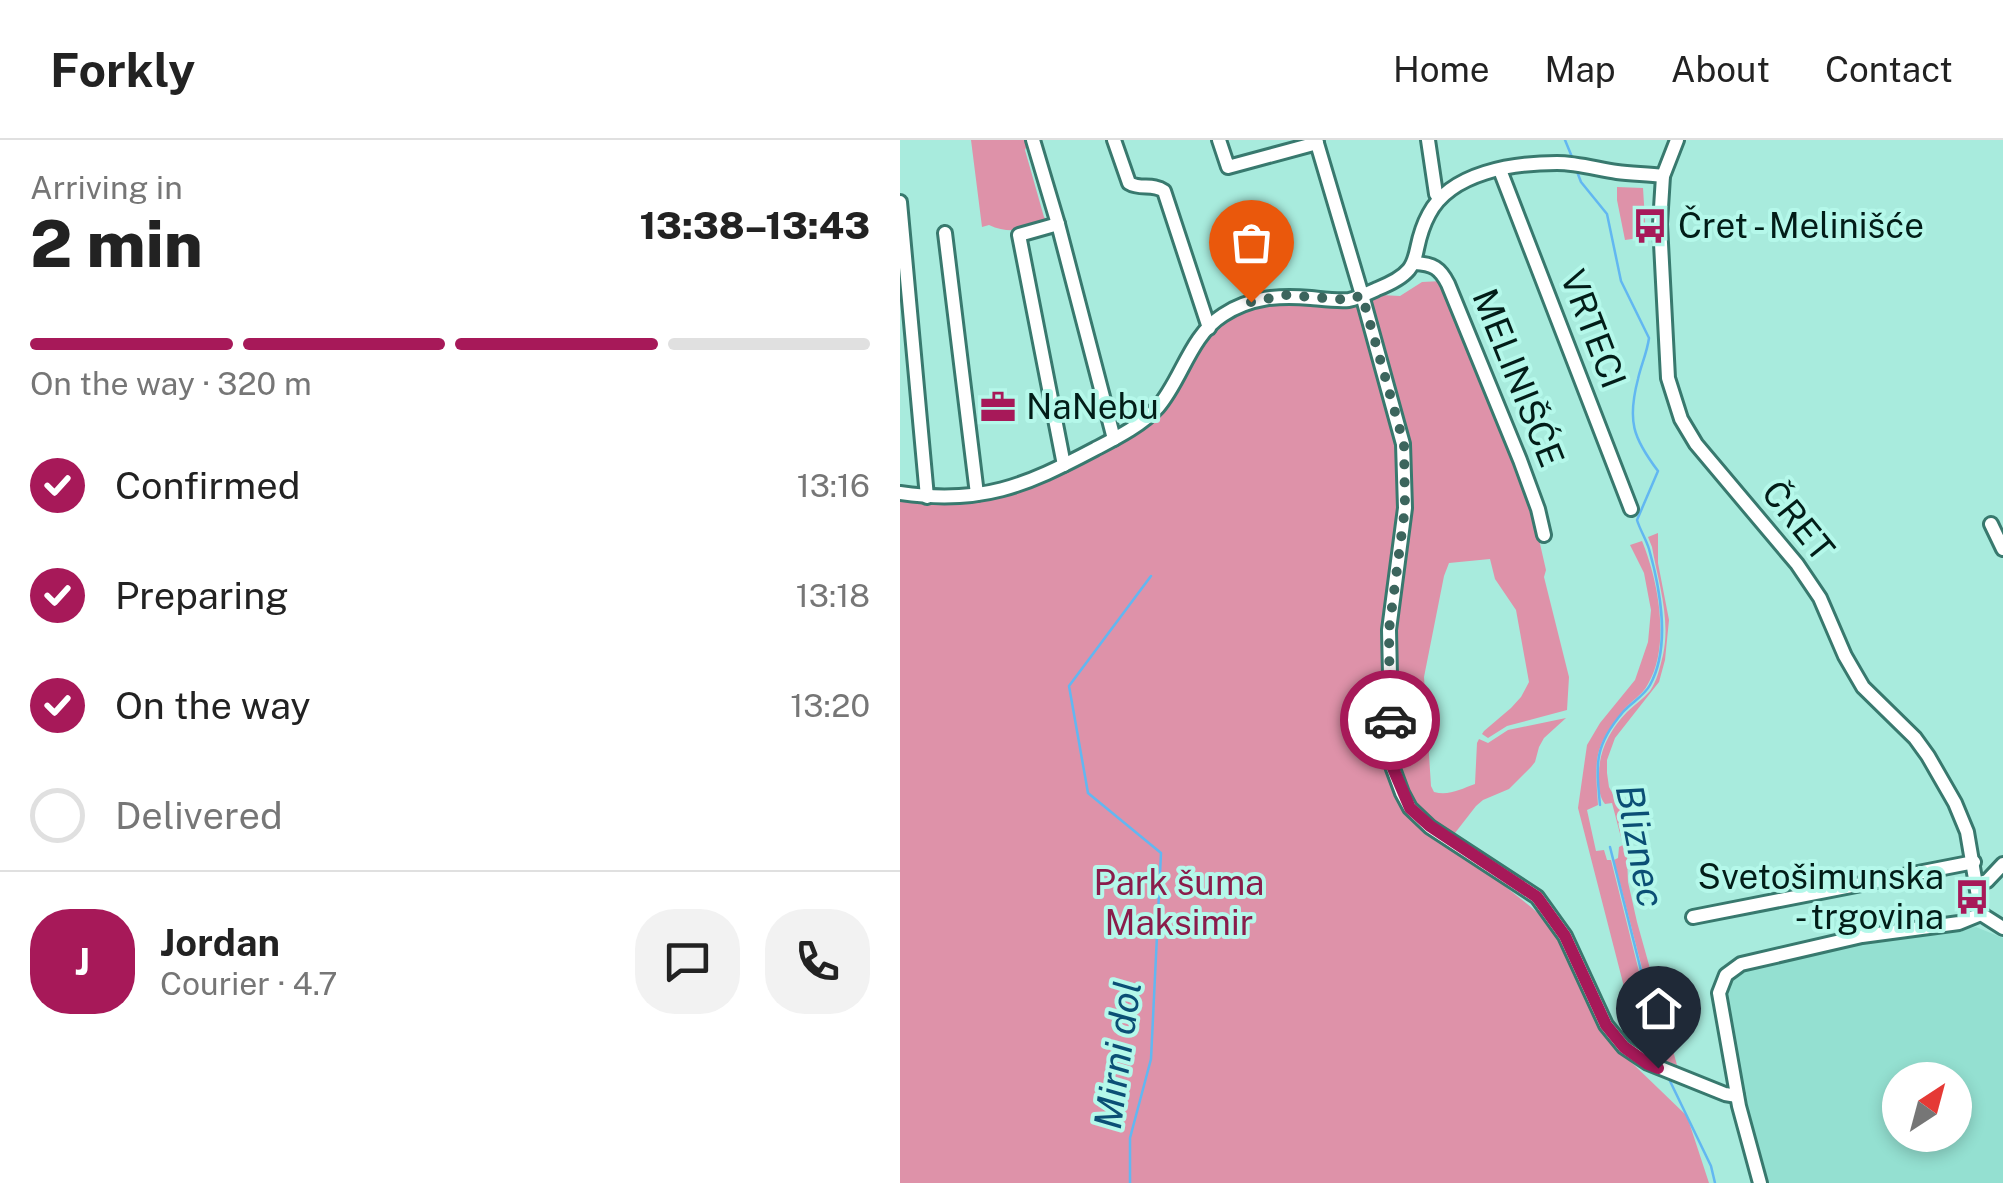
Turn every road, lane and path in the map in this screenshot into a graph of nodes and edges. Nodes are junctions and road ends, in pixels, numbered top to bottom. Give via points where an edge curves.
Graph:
1 (1033, 140) edge
2 (1114, 140) edge
3 (1218, 140) edge
4 (1428, 140) edge
5 (1676, 140) edge
6 (1317, 142) edge
7 (1500, 170) junction
8 (1662, 176) junction
9 (1439, 199) junction
10 (900, 202) edge
11 (1058, 224) junction
12 (945, 233) dead end
13 (1415, 262) junction
14 (1362, 295) junction
15 (1209, 328) junction
16 (1114, 439) junction
17 (1064, 465) junction
18 (900, 493) edge
19 (977, 494) junction
20 (928, 497) junction
21 (1632, 509) dead end
22 (1992, 524) dead end
23 (1544, 535) dead end
24 (2003, 549) edge
25 (1974, 862) junction
26 (2003, 864) edge
27 (1976, 884) junction
28 (1982, 914) junction
29 (1693, 918) dead end
30 (2003, 928) edge
31 (1737, 1096) junction
32 (1760, 1183) edge

1 - 11 street
2 - 15 street via 1129,183 1164,190
3 - 6 street via 1228,167
4 - 9 street
5 - 8 street, ČRET
6 - 14 street
7 - 8 street via 1558,163
7 - 9 street
7 - 21 street, VRTECI
8 - 25 street, ČRET via 1668,378 1681,419 1797,564 1864,687 1928,756 1967,832
9 - 13 street via 1423,226
10 - 20 street
11 - 16 street
11 - 17 street via 1019,234
12 - 19 street
13 - 14 street via 1401,279
13 - 23 street, MELINIŠĆE via 1436,267 1448,284
14 - 15 street via 1260,299 1225,313
14 - 31 street via 1404,444 1405,508 1389,630 1396,779 1410,808 1430,826 1537,897 1624,1047 1648,1064
15 - 16 street via 1161,403
16 - 17 street
17 - 19 street via 1006,490
18 - 20 street
19 - 20 street
22 - 24 street
25 - 27 street, ČRET
25 - 29 street
26 - 27 street
27 - 28 street, ČRET
28 - 30 street
28 - 31 street via 1733,969 1719,993
31 - 32 street

